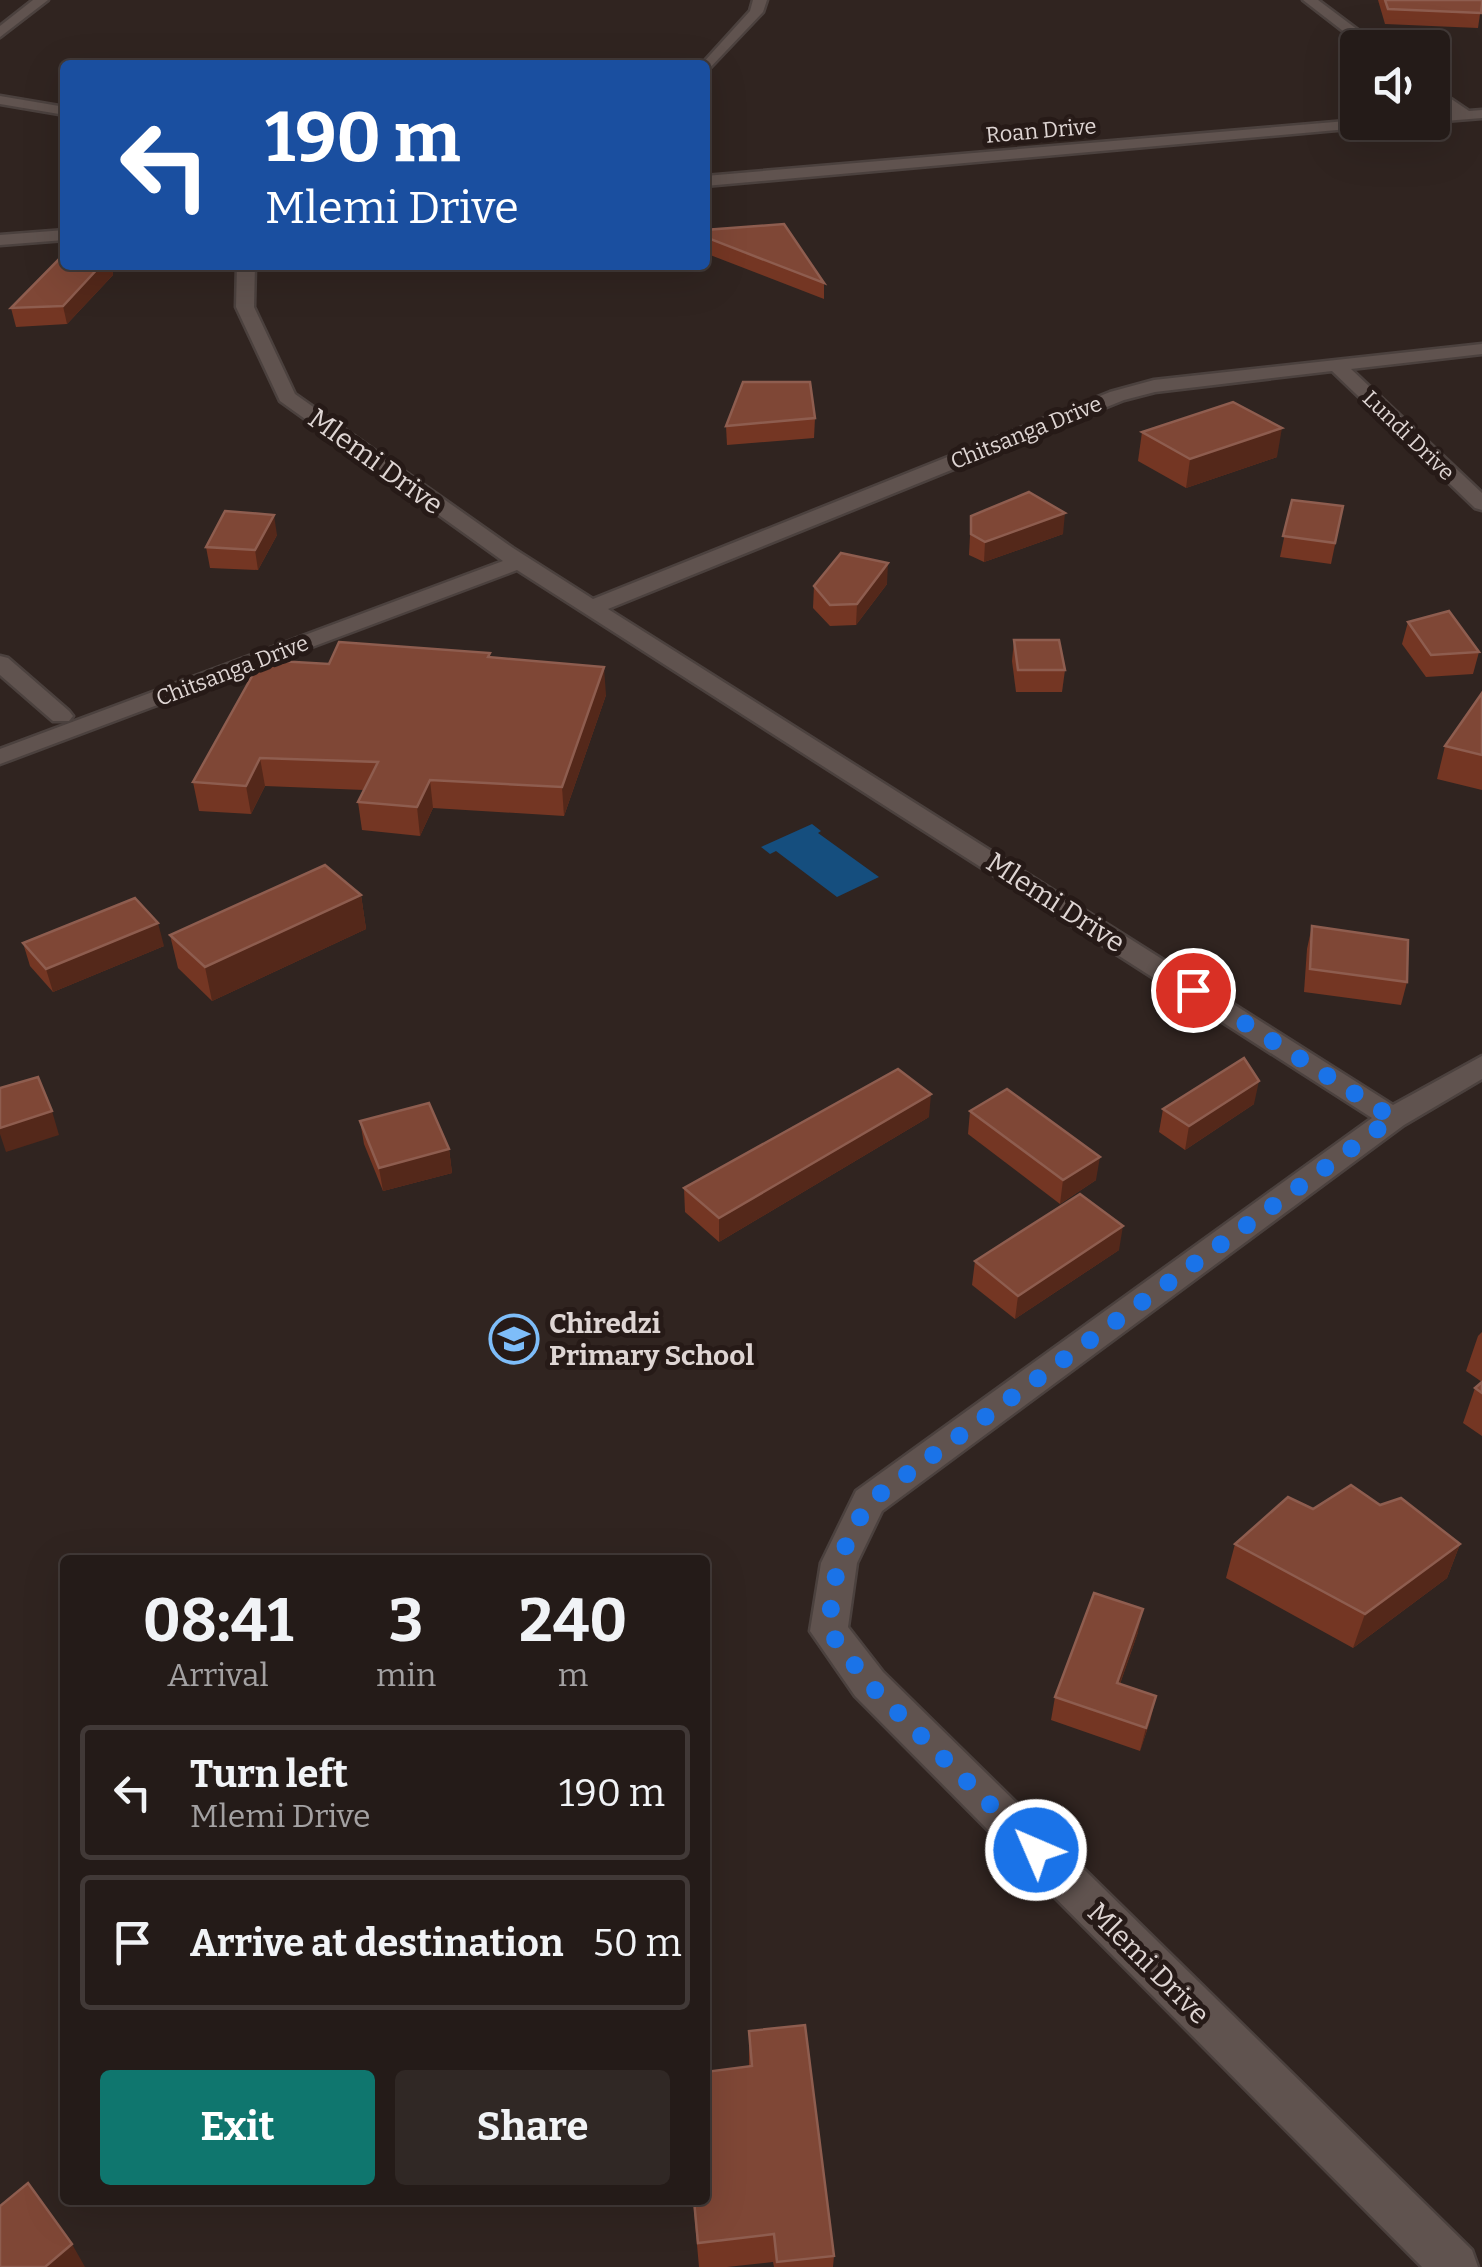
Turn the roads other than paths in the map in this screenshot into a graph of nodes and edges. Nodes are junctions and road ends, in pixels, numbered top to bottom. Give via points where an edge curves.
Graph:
1 (41, 0) edge
2 (760, 0) edge
3 (1310, 0) edge
4 (1350, 30) edge
5 (0, 33) edge
6 (710, 64) edge
7 (0, 100) edge
8 (1450, 100) edge
9 (60, 111) edge
10 (1474, 114) edge
11 (1340, 126) edge
12 (710, 181) edge
13 (60, 235) edge
14 (0, 240) edge
15 (246, 270) edge
16 (1482, 350) edge
17 (1337, 366) junction
18 (1482, 504) edge
19 (513, 557) junction
20 (594, 606) junction
21 (0, 663) edge
22 (62, 716) junction
23 (0, 739) edge
24 (0, 757) edge
25 (1482, 1066) edge
26 (1393, 1118) junction
27 (1455, 2267) edge

1 - 5 street
2 - 6 street
3 - 4 street
7 - 9 street
8 - 10 street
11 - 12 street, Roan Drive
13 - 14 street
15 - 19 street, Mlemi Drive via 244,307 288,397
16 - 17 street, Chitsanga Drive
17 - 18 street, Lundi Drive
17 - 20 street, Chitsanga Drive via 1117,396
19 - 20 street, Mlemi Drive
19 - 22 street
19 - 24 street, Chitsanga Drive
20 - 26 street, Mlemi Drive
21 - 22 street
22 - 23 street
25 - 26 street
26 - 27 street, Mlemi Drive via 869,1502 844,1544 832,1582 829,1631 869,1684

